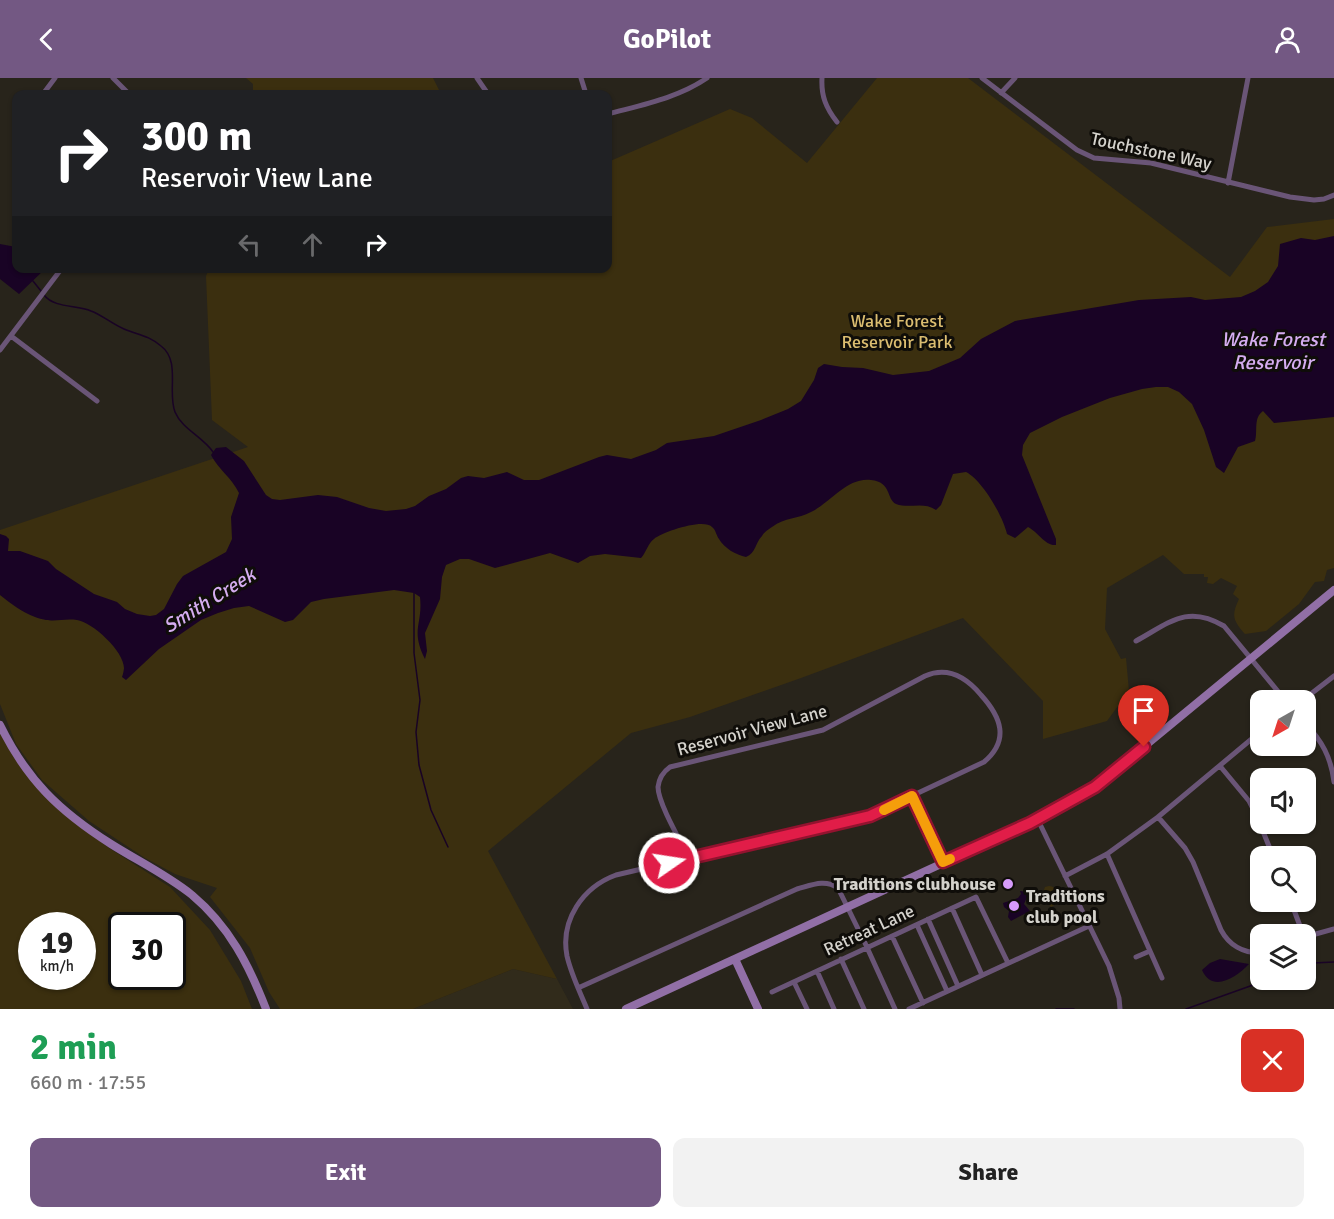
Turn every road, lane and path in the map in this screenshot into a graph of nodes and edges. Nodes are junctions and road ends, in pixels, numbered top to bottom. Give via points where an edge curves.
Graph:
1 (113, 78) edge
2 (707, 78) edge
3 (822, 78) edge
4 (982, 78) edge
5 (1015, 78) edge
6 (1248, 78) edge
7 (125, 90) edge
8 (1001, 93) junction
9 (612, 113) edge
10 (837, 122) dead end
11 (1228, 183) junction
12 (1334, 195) edge
13 (58, 273) edge
14 (11, 336) junction
15 (0, 350) edge
16 (97, 401) dead end
17 (1334, 591) edge
18 (1136, 640) dead end
19 (1251, 659) junction
20 (1334, 676) edge
21 (1277, 690) edge
22 (1316, 690) edge
23 (0, 725) edge
24 (1316, 736) edge
25 (1250, 740) edge
26 (1220, 766) junction
27 (1334, 776) edge
28 (1334, 783) edge
29 (912, 796) junction
30 (1250, 803) edge
31 (1158, 817) junction
32 (1037, 818) junction
33 (1107, 854) junction
34 (689, 858) junction
35 (943, 862) junction
36 (1065, 876) junction
37 (848, 907) junction
38 (951, 908) junction
39 (927, 920) junction
40 (917, 925) junction
41 (1089, 926) junction
42 (1334, 929) edge
43 (1316, 933) edge
44 (892, 936) junction
45 (867, 947) junction
46 (1150, 951) junction
47 (1250, 951) edge
48 (1136, 957) dead end
49 (735, 959) junction
50 (841, 959) junction
51 (1008, 963) junction
52 (817, 971) junction
53 (982, 975) junction
54 (1162, 978) dead end
55 (794, 982) junction
56 (958, 986) junction
57 (578, 988) junction
58 (947, 991) junction
59 (772, 992) dead end
60 (923, 1003) junction
61 (266, 1009) edge
62 (587, 1009) edge
63 (626, 1009) edge
64 (758, 1009) edge
65 (807, 1009) edge
66 (834, 1009) edge
67 (864, 1009) edge
68 (895, 1009) edge
69 (909, 1009) edge
70 (1120, 1009) edge

1 - 7 street
2 - 9 street via 673,95
3 - 10 street via 821,92 827,110
4 - 8 street, Touchstone Way
5 - 8 street
6 - 11 street
8 - 11 street, Touchstone Way via 1088,156 1151,164
11 - 12 street, Touchstone Way via 1298,199
13 - 14 street
14 - 15 street
14 - 16 street
17 - 19 main road
18 - 19 street via 1181,617 1200,616 1224,626
19 - 21 street
19 - 32 main road via 1095,787
20 - 22 street
23 - 61 main road via 22,765 51,798 90,830 183,889 212,915 244,958
24 - 27 street via 1324,745
25 - 26 street
26 - 30 street
26 - 31 street
27 - 28 street
29 - 34 street, Reservoir View Lane via 870,816
29 - 34 street, Reservoir View Lane via 984,762 998,744 1000,729 995,710 971,684 955,674 930,673 815,733 670,767 660,779 658,790
29 - 35 street
31 - 33 street
31 - 47 street via 1193,862 1223,934 1241,950
32 - 35 main road
32 - 36 street
33 - 36 street
33 - 46 street
34 - 57 street, Reservoir View Lane via 606,879 581,899 571,917 566,939 567,956
35 - 37 main road
36 - 41 street
37 - 45 street
37 - 49 main road
37 - 57 street via 838,888 831,884 821,882 797,889
38 - 39 street, Retreat Lane
38 - 51 street, Retreat Lane via 976,897
38 - 53 street
39 - 40 street, Retreat Lane
39 - 56 street
40 - 44 street, Retreat Lane
40 - 58 street
41 - 51 street
41 - 70 street via 1114,978
42 - 43 street
44 - 45 street, Retreat Lane
44 - 60 street
45 - 50 street, Retreat Lane
45 - 68 street
46 - 48 street
46 - 54 street
49 - 63 main road
49 - 64 main road
50 - 52 street, Retreat Lane
50 - 67 street
51 - 53 street
52 - 55 street, Retreat Lane
52 - 66 street
53 - 56 street
55 - 59 street, Retreat Lane
55 - 65 street
56 - 58 street
57 - 62 street, Reservoir View Lane
58 - 60 street
60 - 69 street

